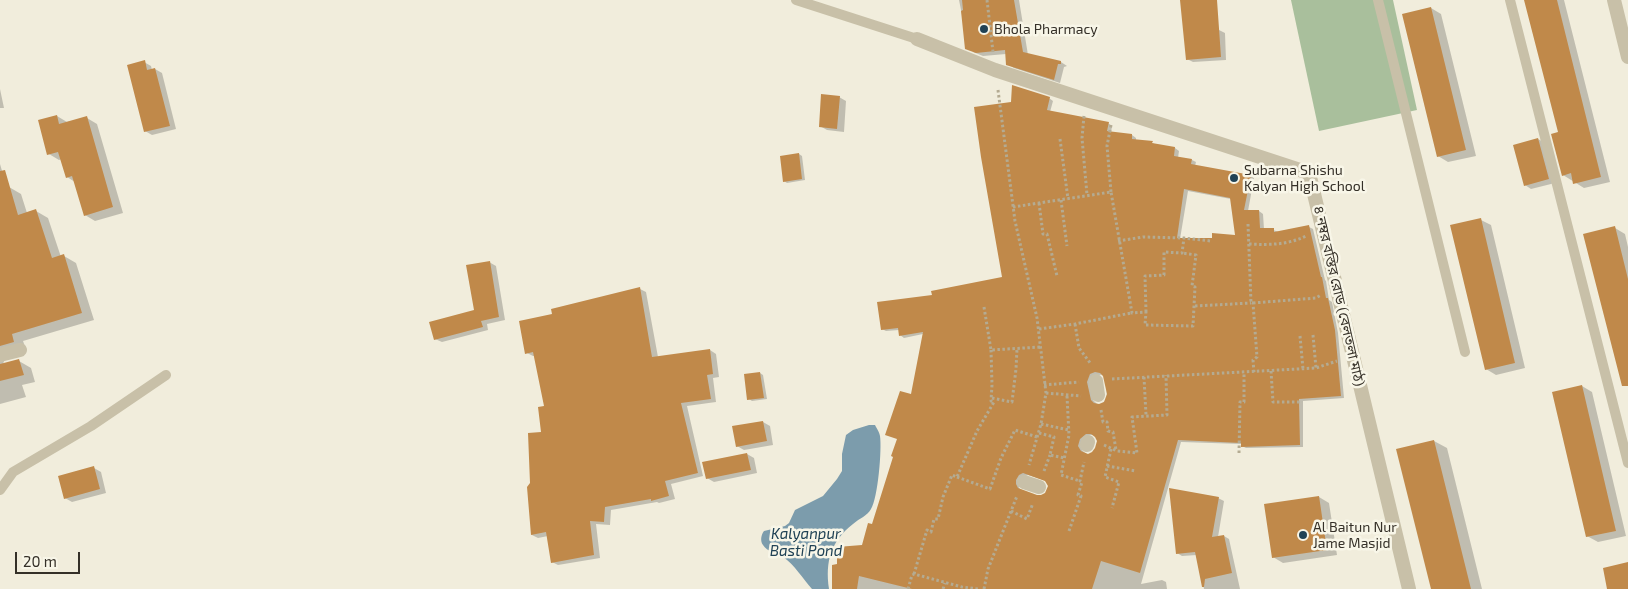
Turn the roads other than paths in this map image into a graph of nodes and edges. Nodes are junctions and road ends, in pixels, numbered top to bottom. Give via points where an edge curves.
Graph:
1 (796, 0) edge
2 (1378, 0) edge
3 (1510, 0) edge
4 (1614, 0) edge
5 (917, 39) joint
6 (1628, 57) edge
7 (20, 350) dead end
8 (1464, 352) dead end
9 (0, 355) edge
10 (166, 375) dead end
11 (1095, 381) road end
12 (1098, 395) road end
13 (1628, 463) edge
14 (1024, 482) road end
15 (1039, 487) dead end
16 (0, 490) edge
17 (1408, 589) edge

1 - 5 lane
2 - 8 lane
3 - 13 lane
4 - 6 street
5 - 17 street, ৪ নম্বর বস্তির রোড (বেলতলা মাঠ) via 995,70 1309,173
7 - 9 street
10 - 16 lane via 13,472
11 - 12 street
14 - 15 street

